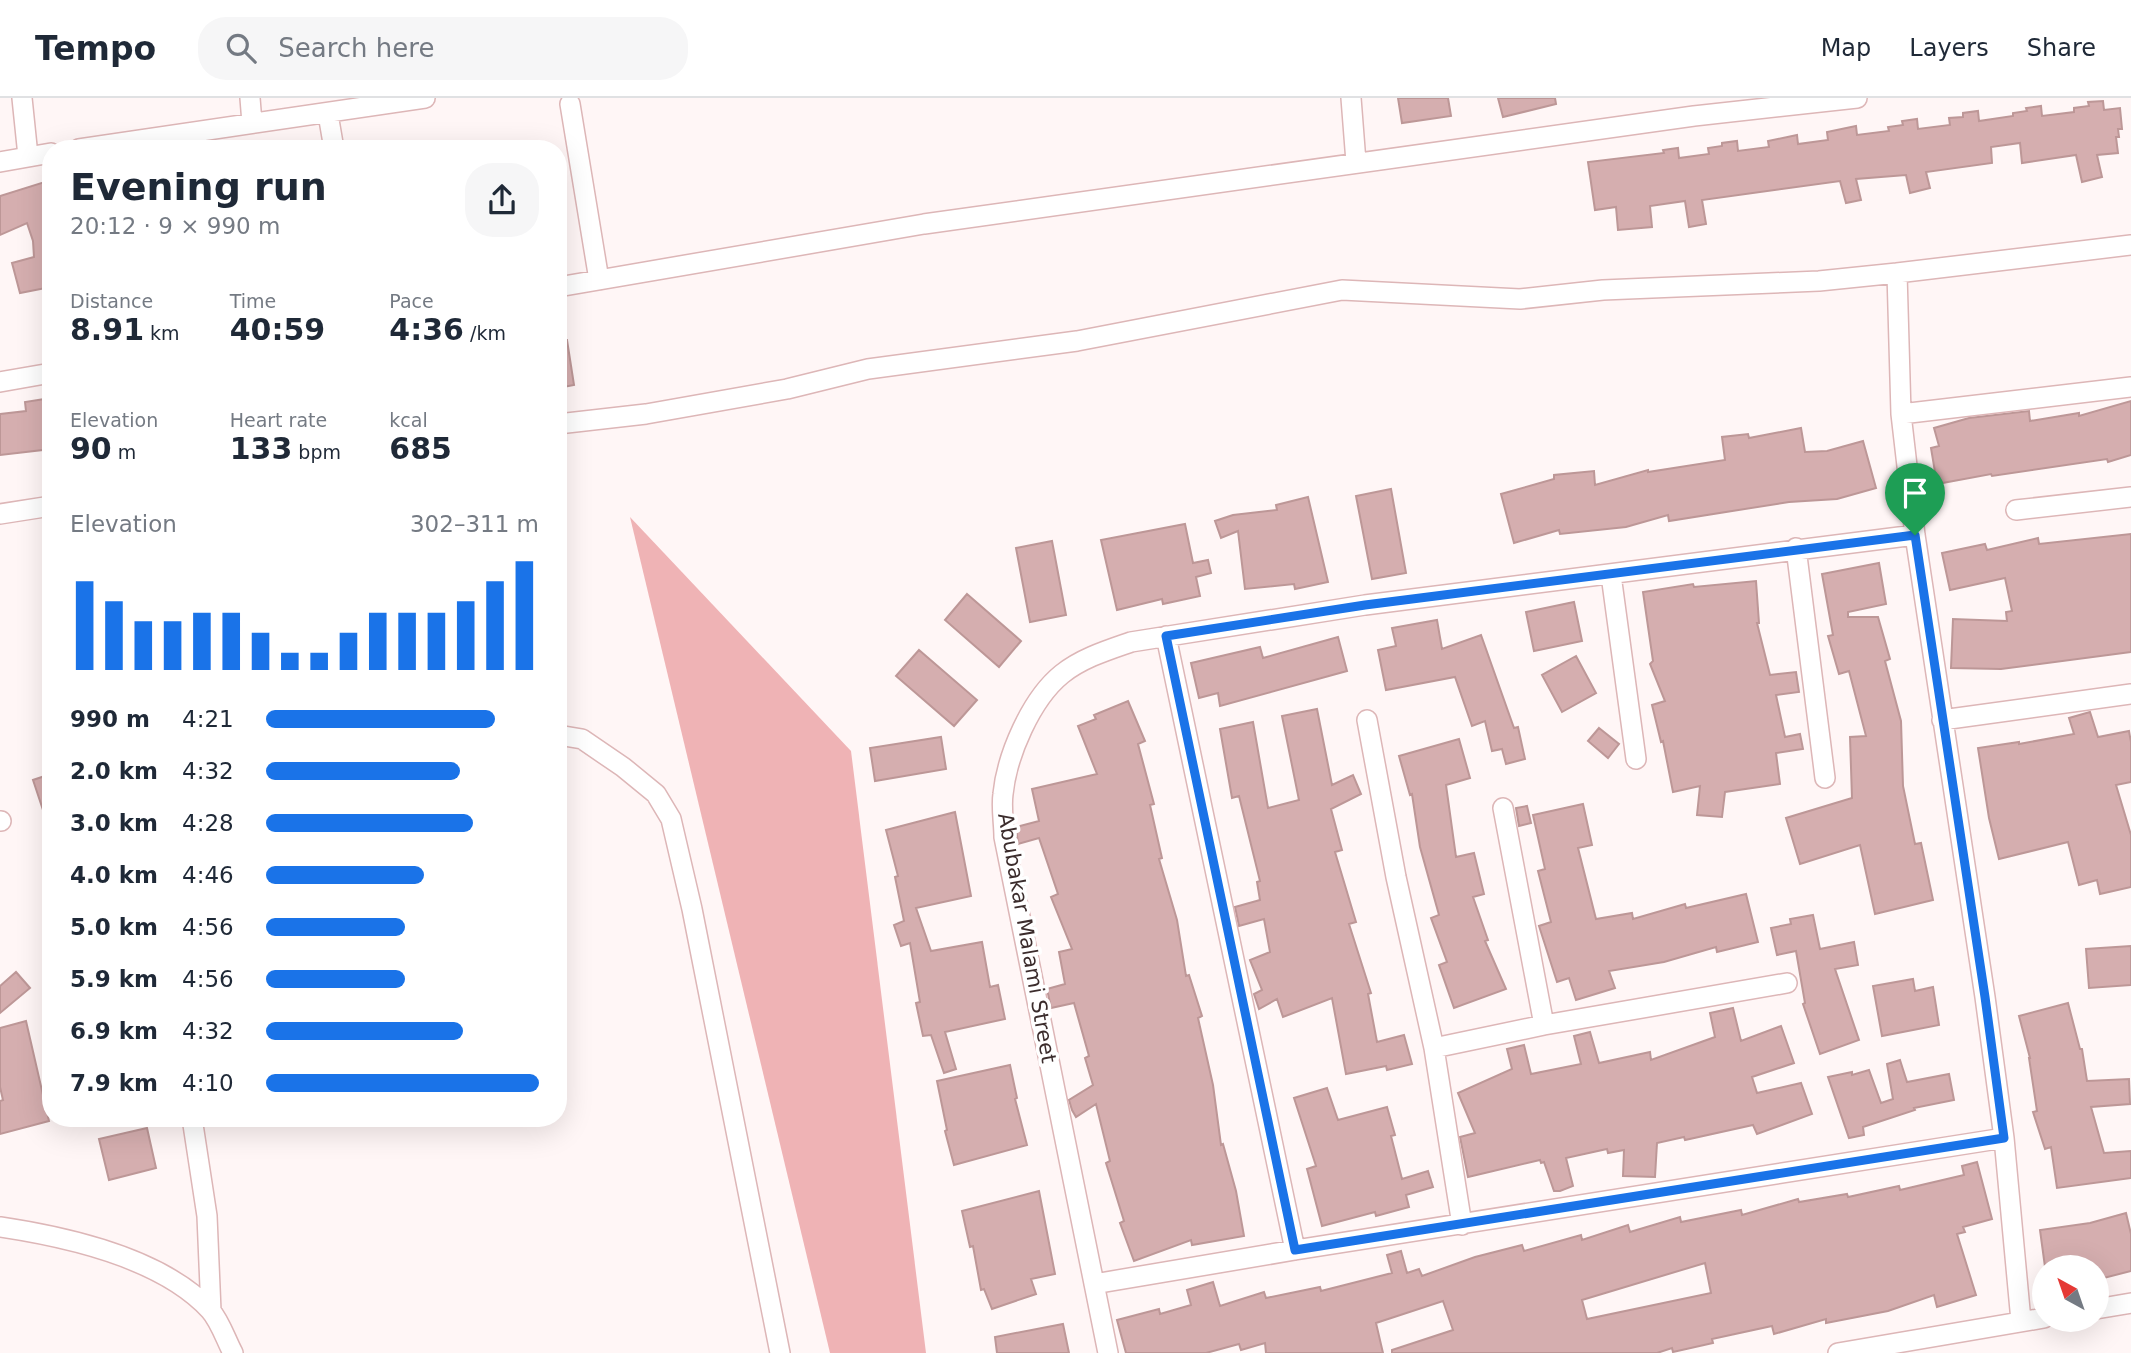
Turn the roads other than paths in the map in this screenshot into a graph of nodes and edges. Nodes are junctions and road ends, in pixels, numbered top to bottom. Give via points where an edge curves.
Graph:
1 (22, 98) edge
2 (250, 98) edge
3 (425, 98) edge
4 (1351, 98) edge
5 (1857, 98) edge
6 (570, 104) dead end
7 (328, 114) junction
8 (252, 123) junction
9 (151, 140) edge
10 (332, 140) edge
11 (42, 154) edge
12 (28, 156) junction
13 (0, 162) edge
14 (1356, 162) junction
15 (2131, 245) edge
16 (1897, 273) junction
17 (599, 280) junction
18 (567, 285) edge
19 (42, 375) edge
20 (0, 382) edge
21 (2131, 387) edge
22 (1900, 414) junction
23 (567, 423) edge
24 (2131, 496) edge
25 (42, 507) edge
26 (2016, 510) dead end
27 (0, 514) edge
28 (1915, 535) junction
29 (1796, 548) junction
30 (1611, 575) junction
31 (1166, 636) junction
32 (2131, 694) edge
33 (1367, 720) dead end
34 (1942, 720) junction
35 (567, 736) edge
36 (1636, 759) dead end
37 (1825, 778) dead end
38 (1503, 808) dead end
39 (1787, 984) dead end
40 (1544, 1025) junction
41 (1434, 1048) junction
42 (192, 1127) edge
43 (2004, 1138) junction
44 (1462, 1225) junction
45 (0, 1227) edge
46 (1295, 1250) junction
47 (1094, 1284) junction
48 (2131, 1303) edge
49 (2109, 1307) edge
50 (211, 1311) junction
51 (2032, 1320) edge
52 (2021, 1321) junction
53 (233, 1353) edge
54 (780, 1353) edge
55 (1108, 1353) edge
56 (1838, 1353) edge

1 - 12 street
2 - 8 street
3 - 7 street
4 - 14 street
5 - 14 street
6 - 17 street
7 - 8 street
7 - 10 street
8 - 9 street
11 - 12 street
12 - 13 street
14 - 17 street via 924,224
15 - 16 street
16 - 22 street
16 - 23 street via 1520,299 1342,290 1077,341 868,369 787,389
17 - 18 street
19 - 20 street
21 - 22 street
22 - 28 street
24 - 26 street
25 - 27 street
28 - 29 street, Abubakar Malami Street
28 - 34 street
29 - 30 street, Abubakar Malami Street
29 - 37 street
30 - 31 street, Abubakar Malami Street via 1365,605
30 - 36 street
31 - 46 street
31 - 47 street, Abubakar Malami Street via 1131,642 1062,674 1040,699 1020,734 1002,795 1004,837
32 - 34 street
33 - 41 street
34 - 43 street
35 - 54 street via 582,739 623,767 656,794 671,819
38 - 40 street
39 - 40 street
40 - 41 street
41 - 44 street
42 - 50 street via 207,1216
43 - 44 street
43 - 52 street
44 - 46 street
45 - 50 street via 43,1233 115,1254 152,1269
46 - 47 street
47 - 55 street, Abubakar Malami Street
48 - 49 street
50 - 53 street
51 - 52 street
52 - 56 street

